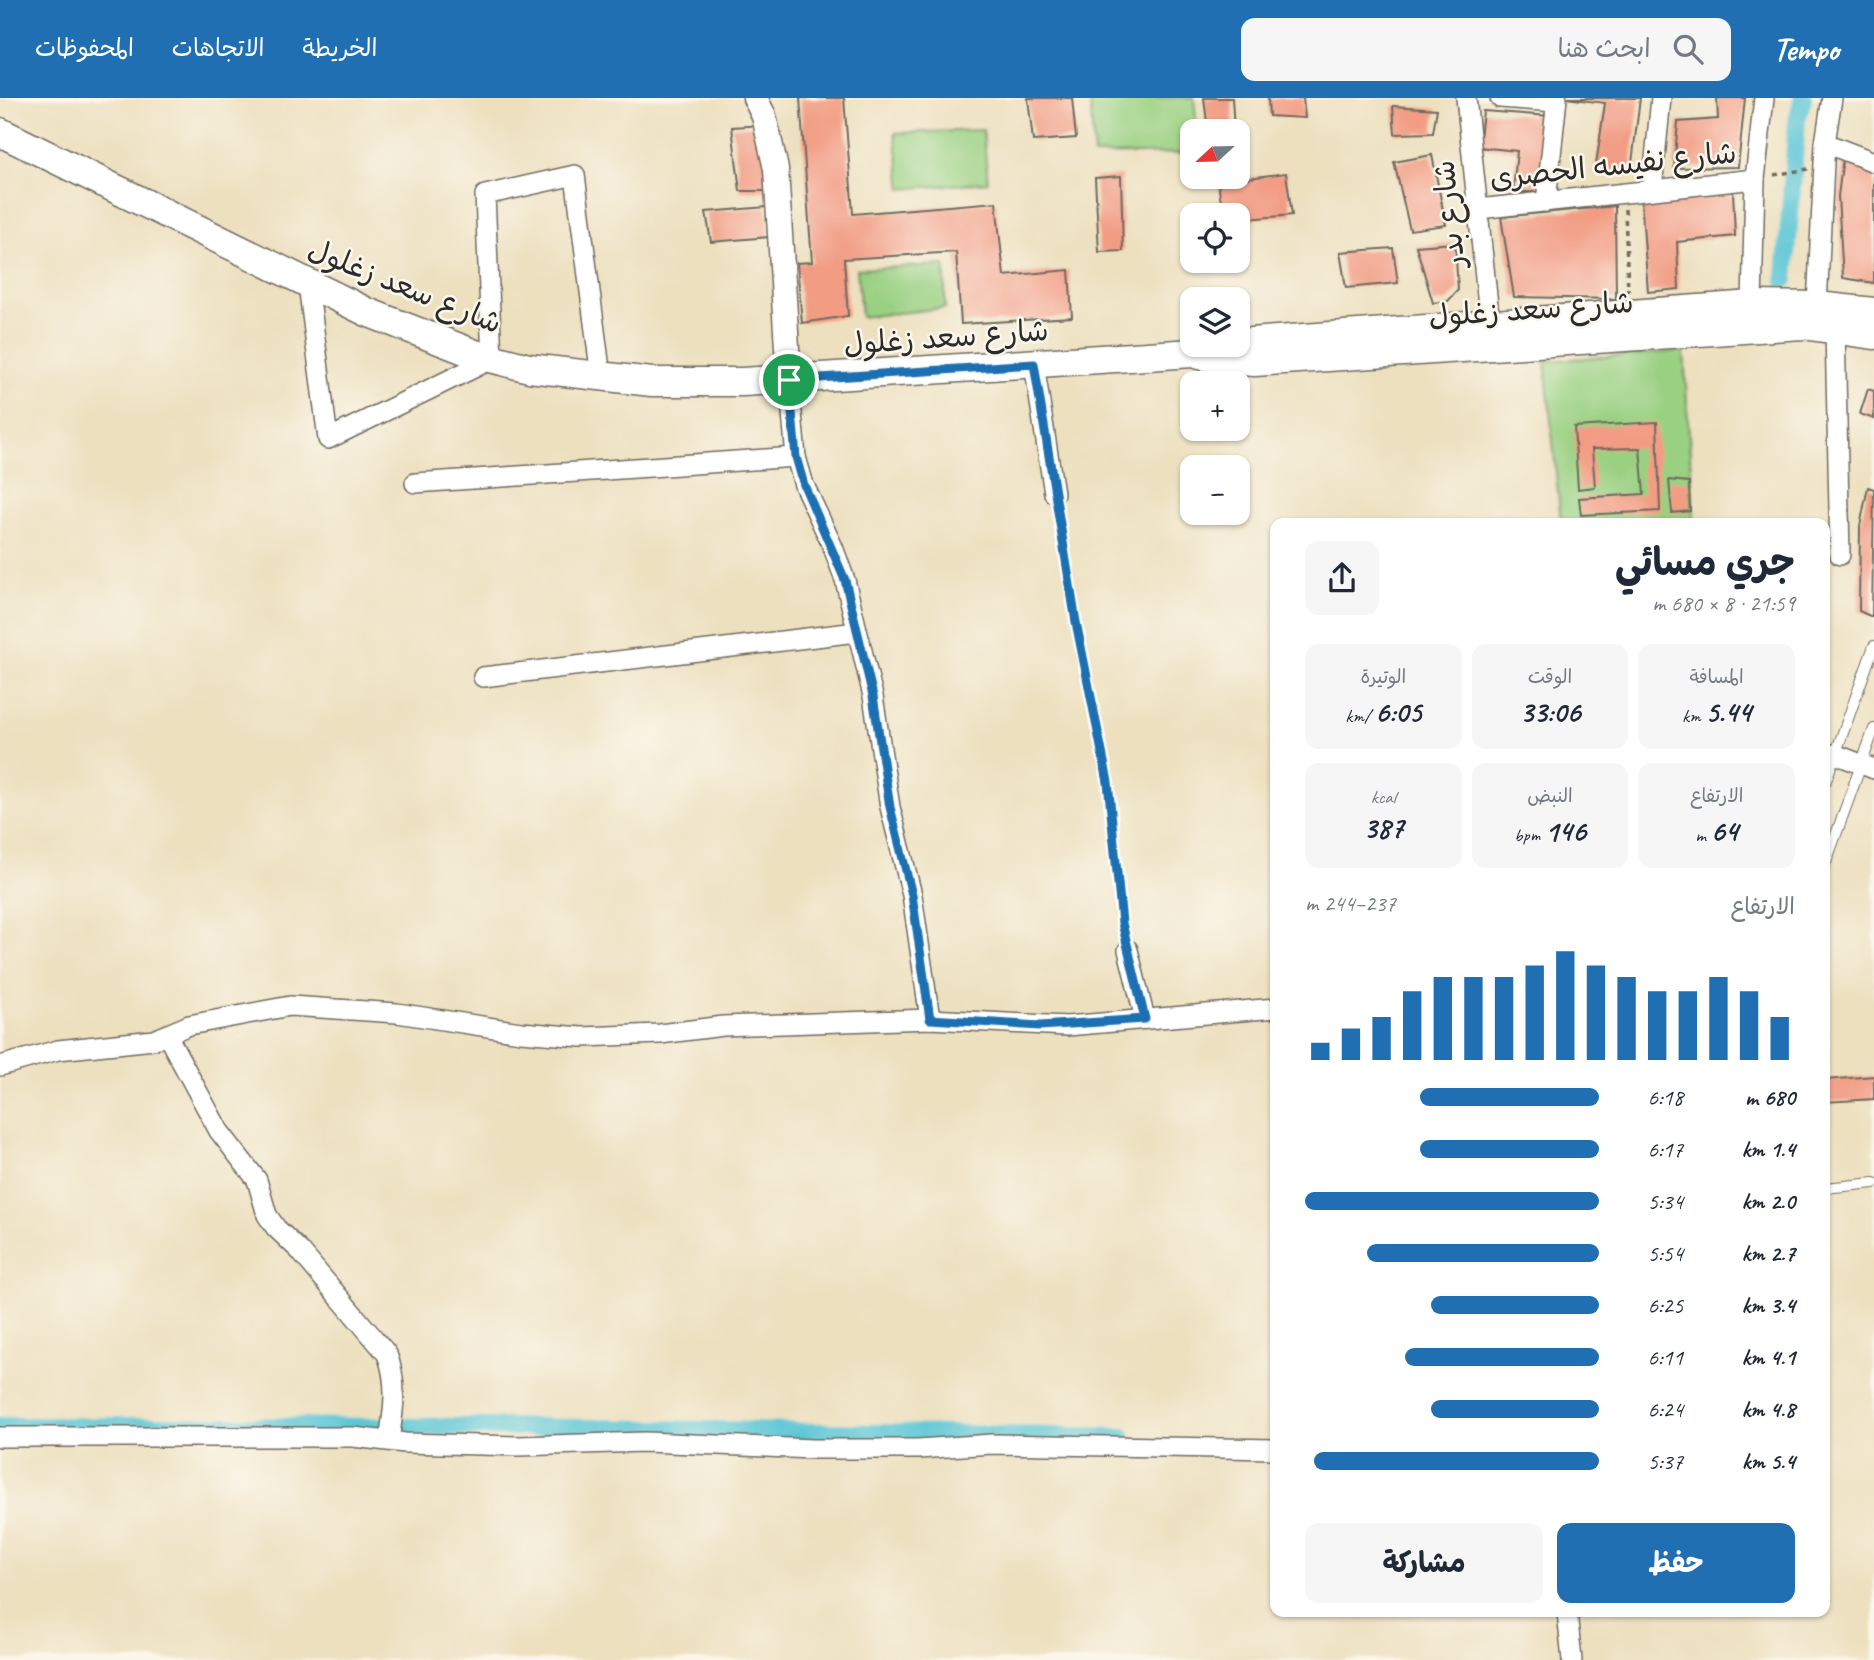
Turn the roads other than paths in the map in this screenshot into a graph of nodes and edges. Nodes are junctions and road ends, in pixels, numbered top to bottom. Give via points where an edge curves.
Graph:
1 (755, 98) edge
2 (1466, 98) edge
3 (1500, 98) edge
4 (1661, 98) edge
5 (1765, 98) edge
6 (1832, 98) edge
7 (1557, 100) edge
8 (0, 132) edge
9 (1825, 143) junction
10 (1874, 162) edge
11 (1762, 178) junction
12 (1652, 189) junction
13 (1546, 202) junction
14 (1478, 209) junction
15 (308, 284) junction
16 (1752, 305) junction
17 (1817, 306) junction
18 (1874, 312) edge
19 (1490, 324) junction
20 (1835, 328) junction
21 (1874, 335) edge
22 (1250, 342) edge
23 (1180, 354) edge
24 (1208, 357) edge
25 (492, 359) junction
26 (1034, 364) junction
27 (601, 377) junction
28 (789, 380) junction
29 (796, 457) junction
30 (415, 483) dead end
31 (1054, 493) road end
32 (1840, 555) dead end
33 (857, 632) junction
34 (1874, 646) edge
35 (483, 677) dead end
36 (1874, 729) edge
37 (1835, 754) junction
38 (1868, 766) edge
39 (1830, 768) edge
40 (1830, 853) edge
41 (1128, 950) road end
42 (1270, 1009) edge
43 (930, 1019) junction
44 (1145, 1019) junction
45 (167, 1035) junction
46 (0, 1066) edge
47 (1874, 1183) edge
48 (1830, 1187) edge
49 (0, 1437) edge
50 (389, 1437) junction
51 (1270, 1449) edge
52 (1568, 1617) edge
53 (1572, 1660) edge

1 - 28 street via 764,116 776,169
2 - 14 street, شارع بدر
3 - 7 street
4 - 12 street
5 - 11 street
6 - 9 street
7 - 13 street
8 - 15 main road, شارع سعد زغلول
9 - 10 street
9 - 17 street
11 - 12 street, شارع نفيسه الحصرى
11 - 16 street
12 - 13 street, شارع نفيسه الحصرى
13 - 14 street, شارع نفيسه الحصرى
14 - 19 street, شارع بدر
15 - 25 main road, شارع سعد زغلول via 423,336
15 - 25 street via 328,439
16 - 17 main road, شارع سعد زغلول
16 - 19 main road, شارع سعد زغلول
17 - 18 main road, شارع سعد زغلول
19 - 22 main road, شارع سعد زغلول
20 - 21 main road, شارع سعد زغلول
20 - 24 main road, شارع سعد زغلول via 1759,327 1255,362
20 - 32 street
23 - 26 main road, شارع سعد زغلول
25 - 27 main road, شارع سعد زغلول
25 - 27 street via 485,195 575,175
26 - 28 main road, شارع سعد زغلول
26 - 31 street
27 - 28 main road, شارع سعد زغلول via 652,382
28 - 29 street
29 - 30 street
29 - 33 street via 845,580
33 - 35 street
33 - 43 street via 875,706 890,807 912,895
34 - 37 lane
36 - 38 lane
37 - 38 street
37 - 39 lane
38 - 40 lane
41 - 44 street
42 - 44 street
43 - 44 street via 1040,1026
43 - 45 street via 723,1026 582,1037 397,1013 290,1006 204,1021
45 - 46 street via 42,1053
45 - 50 street via 219,1131 257,1180 267,1215 387,1354 394,1372
47 - 48 lane
49 - 50 street
50 - 51 street via 405,1443 518,1446 645,1442 812,1449 992,1444
52 - 53 street

